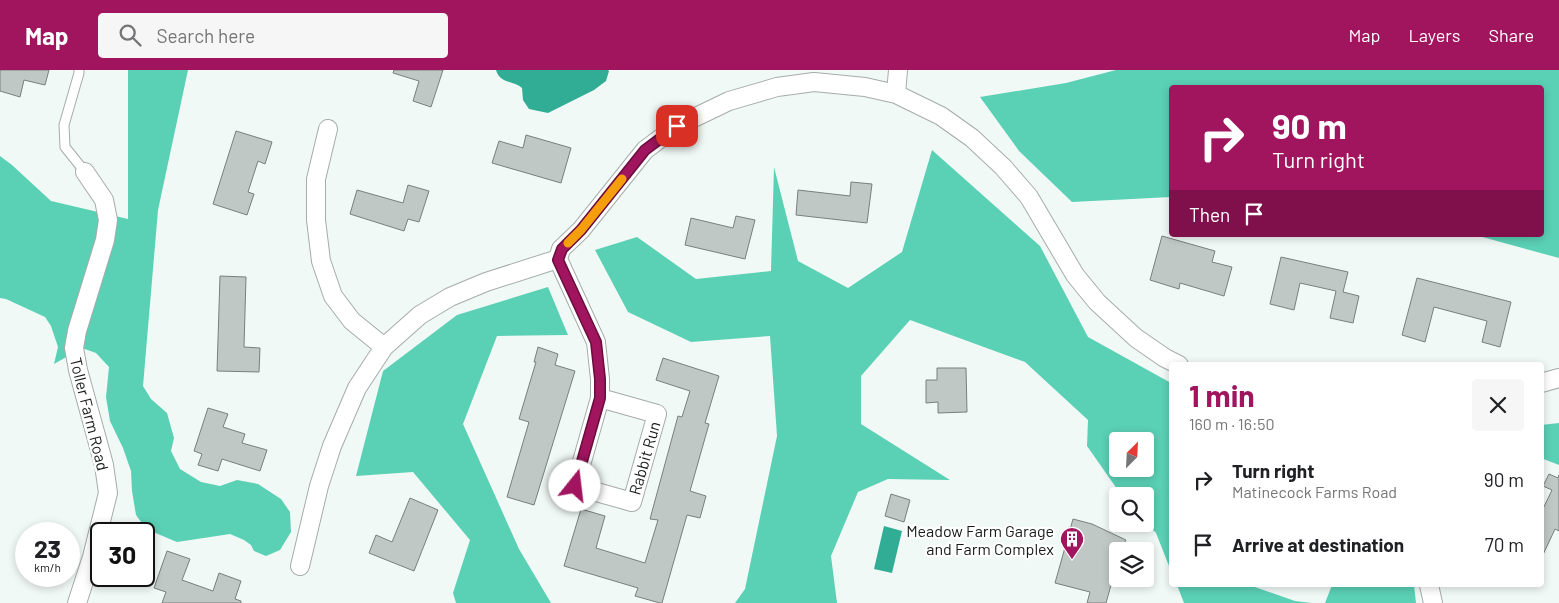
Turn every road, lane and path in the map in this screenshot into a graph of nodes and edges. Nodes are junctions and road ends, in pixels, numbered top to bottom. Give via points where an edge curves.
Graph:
1 (79, 70) edge
2 (898, 70) edge
3 (896, 94) junction
4 (328, 129) dead end
5 (85, 172) joint
6 (558, 260) junction
7 (384, 347) junction
8 (1173, 362) edge
9 (1559, 378) edge
10 (1544, 382) edge
11 (600, 398) junction
12 (300, 566) dead end
13 (1430, 587) edge
14 (78, 603) edge
15 (1434, 603) edge

1 - 5 lane via 64,125 65,147
2 - 3 street
3 - 6 street via 866,87 814,82 778,87 729,101 677,126 645,150 562,249
3 - 8 street via 941,116 972,138 1003,167 1029,196 1075,275 1097,302 1136,338
4 - 7 street via 316,179 321,261 333,296 352,321
5 - 14 street, Toller Farm Road via 104,200 108,220 74,348 108,494
6 - 7 street via 486,282 450,297 420,315
6 - 11 street, Rabbit Run via 596,342
7 - 12 street via 356,388 332,446
9 - 10 street
11 - 11 street, Rabbit Run via 575,486 632,502 657,414
13 - 15 street

